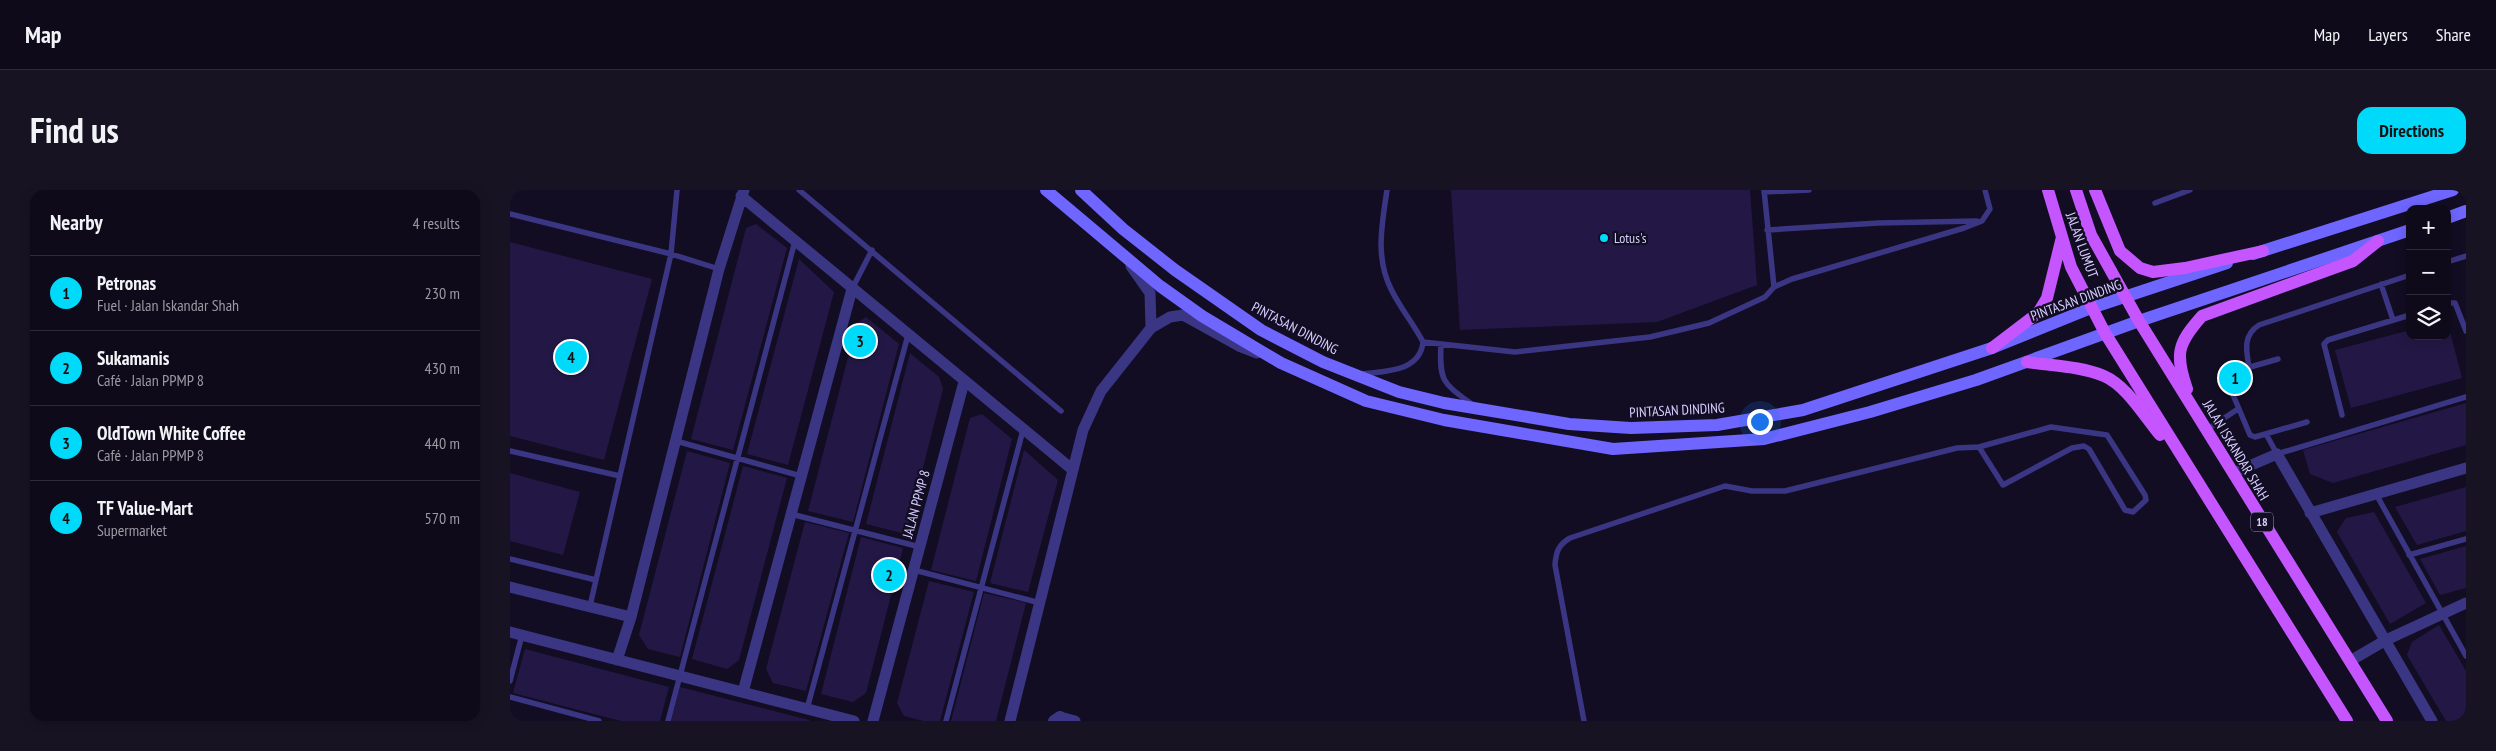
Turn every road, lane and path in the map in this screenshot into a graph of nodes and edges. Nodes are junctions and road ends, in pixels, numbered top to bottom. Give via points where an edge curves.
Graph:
1 (677, 190) edge
2 (799, 190) edge
3 (1046, 190) edge
4 (1081, 190) edge
5 (1387, 190) edge
6 (1809, 190) edge
7 (1985, 190) edge
8 (2048, 190) edge
9 (2076, 190) edge
10 (2095, 190) edge
11 (2190, 190) edge
12 (2453, 190) edge
13 (1764, 191) edge
14 (742, 193) edge
15 (2155, 203) dead end
16 (2466, 212) edge
17 (510, 214) edge
18 (2451, 217) edge
19 (1982, 221) junction
20 (1767, 230) junction
21 (2406, 231) edge
22 (2062, 234) junction
23 (2378, 241) junction
24 (795, 242) junction
25 (872, 250) junction
26 (2263, 251) junction
27 (1120, 252) junction
28 (671, 254) junction
29 (2466, 256) edge
30 (2451, 261) edge
31 (719, 269) junction
32 (2406, 276) edge
33 (2381, 284) junction
34 (1774, 287) junction
35 (852, 289) junction
36 (2126, 298) junction
37 (2451, 303) edge
38 (2091, 308) junction
39 (2406, 316) edge
40 (2393, 320) junction
41 (2138, 321) junction
42 (1151, 328) junction
43 (2466, 331) edge
44 (2105, 333) junction
45 (908, 335) junction
46 (1423, 342) junction
47 (1441, 344) junction
48 (1992, 348) junction
49 (2278, 359) dead end
50 (1282, 362) junction
51 (2027, 362) junction
52 (2249, 367) junction
53 (1355, 375) junction
54 (964, 382) junction
55 (2466, 397) edge
56 (2193, 408) junction
57 (1478, 409) junction
58 (2238, 410) junction
59 (1061, 411) dead end
60 (2342, 415) dead end
61 (2307, 422) dead end
62 (1023, 430) junction
63 (2206, 430) junction
64 (2266, 434) junction
65 (675, 441) junction
66 (1979, 447) junction
67 (510, 451) edge
68 (2278, 454) junction
69 (738, 458) junction
70 (2466, 468) edge
71 (1073, 470) junction
72 (2233, 472) junction
73 (620, 476) junction
74 (801, 476) junction
75 (2194, 478) junction
76 (2376, 494) junction
77 (2310, 513) junction
78 (791, 514) junction
79 (855, 530) junction
80 (2466, 539) edge
81 (920, 547) junction
82 (2409, 555) junction
83 (510, 559) edge
84 (914, 570) junction
85 (596, 580) junction
86 (510, 586) edge
87 (981, 588) junction
88 (1040, 603) junction
89 (2466, 603) edge
90 (590, 606) junction
91 (2440, 614) junction
92 (631, 616) junction
93 (510, 632) edge
94 (522, 635) junction
95 (2386, 640) junction
96 (2466, 656) edge
97 (617, 660) junction
98 (2350, 662) junction
99 (680, 676) junction
100 (510, 681) edge
101 (743, 692) junction
102 (510, 697) edge
103 (807, 709) junction
104 (1057, 719) edge
105 (599, 721) edge
106 (668, 721) edge
107 (853, 721) edge
108 (873, 721) edge
109 (946, 721) edge
110 (1010, 721) edge
111 (1075, 721) edge
112 (1584, 721) edge
113 (2347, 721) edge
114 (2387, 721) edge
115 (2432, 721) edge

1 - 28 lane
2 - 25 lane
3 - 27 main road
4 - 53 main road, PINTASAN DINDING via 1175,270 1261,330
5 - 46 lane via 1381,229 1381,258 1390,288
6 - 13 lane
7 - 19 lane via 1990,209
8 - 22 main road, JALAN LUMUT / 18
9 - 36 main road, JALAN LUMUT / 18 via 2091,235
10 - 26 main road via 2120,251 2140,268 2153,272 2185,268
11 - 15 lane
12 - 26 main road, PINTASAN DINDING
13 - 20 lane
14 - 24 street
14 - 31 street
16 - 18 main road
17 - 28 lane
19 - 20 lane
19 - 34 lane
20 - 34 lane
21 - 23 main road
22 - 38 main road, JALAN LUMUT / 18 via 2071,267
22 - 48 main road via 2047,298 2038,313
23 - 41 main road
23 - 56 main road via 2353,260 2202,316 2186,334 2179,353 2179,366
24 - 35 street
24 - 69 lane
25 - 35 lane
25 - 59 lane
26 - 36 main road, PINTASAN DINDING
27 - 42 street via 1150,292
27 - 50 main road via 1202,316
28 - 31 lane
28 - 73 lane
29 - 30 lane
31 - 65 street
32 - 33 lane
33 - 40 lane
33 - 52 lane via 2251,330 2246,340
34 - 47 lane via 1765,297 1709,323 1650,336 1516,352
35 - 45 street
35 - 74 street
36 - 38 main road, PINTASAN DINDING
36 - 41 main road, 18
37 - 43 lane via 2458,307
38 - 44 main road, 18
38 - 48 main road, PINTASAN DINDING
39 - 40 lane
40 - 60 lane via 2324,344
41 - 44 main road
41 - 56 main road, JALAN ISKANDAR SHAH / 18
42 - 50 street via 1170,317 1183,315 1239,346
42 - 71 street via 1101,392 1083,430
44 - 51 main road
44 - 75 main road, 18
45 - 54 street
45 - 79 lane
46 - 47 lane
46 - 53 lane via 1422,351 1408,365
47 - 57 lane via 1443,379
48 - 57 main road, PINTASAN DINDING via 1803,410 1717,425 1631,428 1578,425
49 - 52 lane
50 - 51 main road via 1366,401 1444,420 1613,448 1764,440 1870,412
51 - 75 main road via 2081,369 2105,376 2125,392
52 - 58 lane via 2228,376
53 - 57 main road, PINTASAN DINDING via 1399,392
54 - 62 street
54 - 81 street, JALAN PPMP 8
55 - 68 lane
56 - 63 main road, JALAN ISKANDAR SHAH / 18
58 - 63 lane
58 - 64 lane via 2250,435
61 - 64 lane
62 - 71 street
62 - 87 lane
63 - 72 main road, JALAN ISKANDAR SHAH / 18
64 - 68 lane
65 - 69 lane
65 - 92 street
66 - 66 lane via 2051,427 2104,434 2110,438 2146,500 2133,512 2126,510 2089,449 2084,446 2072,448 2003,485
66 - 112 lane via 1957,448 1785,491 1752,491 1725,486 1570,538 1561,544 1556,552 1555,565
67 - 73 lane
68 - 72 street
68 - 77 street
69 - 74 lane
69 - 99 lane
70 - 76 street
71 - 88 street
72 - 98 main road, JALAN ISKANDAR SHAH / 18
73 - 85 lane
74 - 78 street
75 - 113 main road, 18
76 - 77 street
76 - 82 lane
77 - 95 street
78 - 79 lane
78 - 101 street
79 - 81 lane
79 - 103 lane
80 - 82 lane
81 - 84 street, JALAN PPMP 8
82 - 91 lane
83 - 85 lane
84 - 87 lane
84 - 108 street, JALAN PPMP 8
85 - 90 lane
86 - 90 street
87 - 88 lane
87 - 109 lane
88 - 110 street
89 - 91 street
90 - 92 street
91 - 95 street
91 - 96 lane
92 - 97 street
93 - 94 street
94 - 97 street
94 - 100 lane
95 - 98 street
95 - 115 street
97 - 99 street
98 - 114 main road, JALAN ISKANDAR SHAH / 18
99 - 101 street
99 - 106 lane
101 - 103 street
102 - 105 lane
103 - 107 street
104 - 111 street

